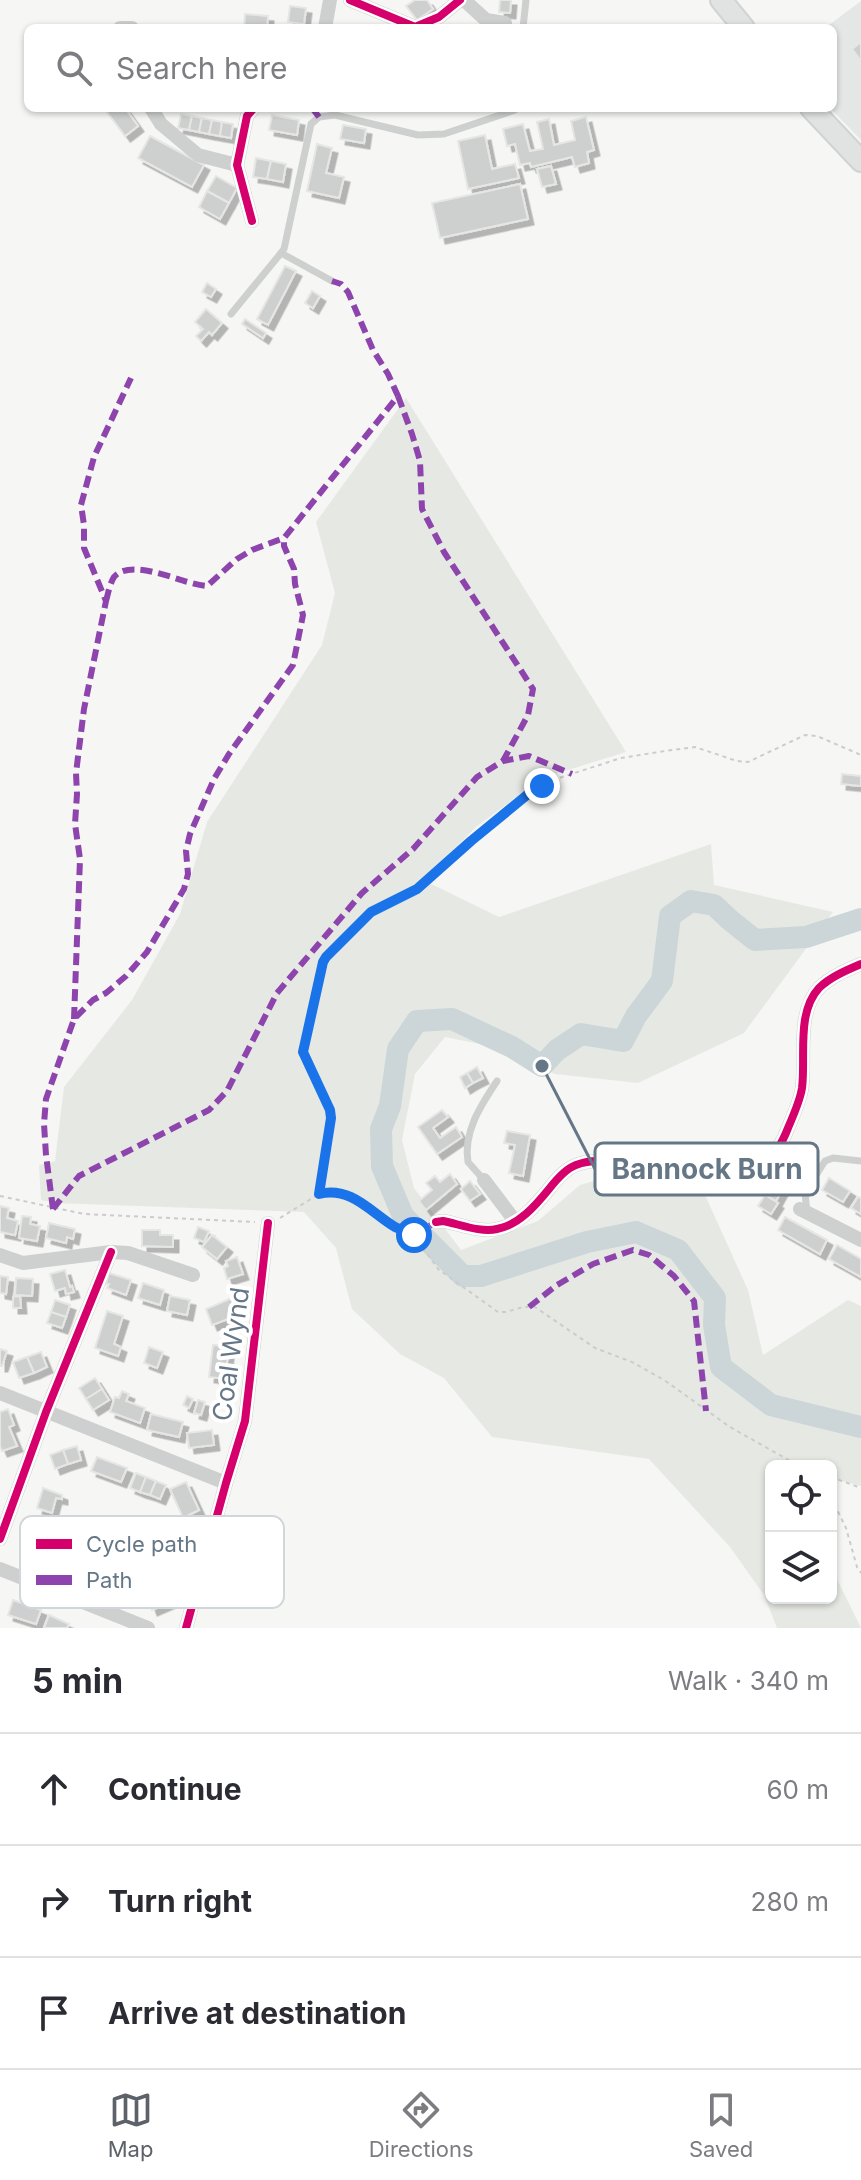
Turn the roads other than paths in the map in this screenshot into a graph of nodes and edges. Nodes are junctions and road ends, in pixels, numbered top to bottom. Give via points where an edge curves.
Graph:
1 (330, 0) edge
2 (350, 0) edge
3 (462, 0) edge
4 (526, 0) edge
5 (721, 0) edge
6 (505, 23) dead end
7 (326, 24) edge
8 (408, 24) edge
9 (422, 24) edge
10 (523, 24) edge
11 (741, 24) edge
12 (154, 112) edge
13 (250, 112) edge
14 (509, 112) edge
15 (815, 112) edge
16 (861, 161) edge
17 (237, 165) junction
18 (252, 221) dead end
19 (281, 253) junction
20 (332, 281) dead end
21 (231, 314) dead end
22 (861, 964) edge
23 (497, 1081) dead end
24 (861, 1161) edge
25 (484, 1180) joint
26 (804, 1211) joint
27 (515, 1221) junction
28 (436, 1222) dead end
29 (268, 1223) road end
30 (861, 1240) edge
31 (111, 1252) junction
32 (0, 1255) edge
33 (193, 1275) dead end
34 (0, 1393) edge
35 (46, 1412) junction
36 (226, 1483) junction
37 (217, 1516) edge
38 (0, 1539) edge
39 (0, 1569) edge
40 (20, 1577) edge
41 (98, 1608) edge
42 (192, 1608) edge
43 (148, 1628) edge
44 (186, 1628) edge

1 - 7 street
2 - 8 street
3 - 6 street via 486,20
3 - 9 street
4 - 10 lane
5 - 11 main road
12 - 17 street via 198,155
13 - 17 street
14 - 19 lane via 444,134 418,135 335,115 319,117 311,124
15 - 16 main road
17 - 18 street
19 - 20 lane
19 - 21 lane
22 - 27 street via 819,989 806,1013 802,1091 783,1140 766,1161 709,1181 672,1180 628,1165 595,1161 573,1165
23 - 25 lane via 477,1112 468,1142 468,1162
24 - 26 lane via 829,1159 821,1165 805,1193
25 - 27 street
26 - 30 street
27 - 28 street via 487,1230
29 - 36 street, Coal Wynd via 245,1421
31 - 32 street via 23,1263
31 - 33 street
31 - 35 street
34 - 35 street
35 - 36 street
35 - 38 street
36 - 37 street, Coal Wynd
39 - 40 street
41 - 43 street
42 - 44 street, Coal Wynd

